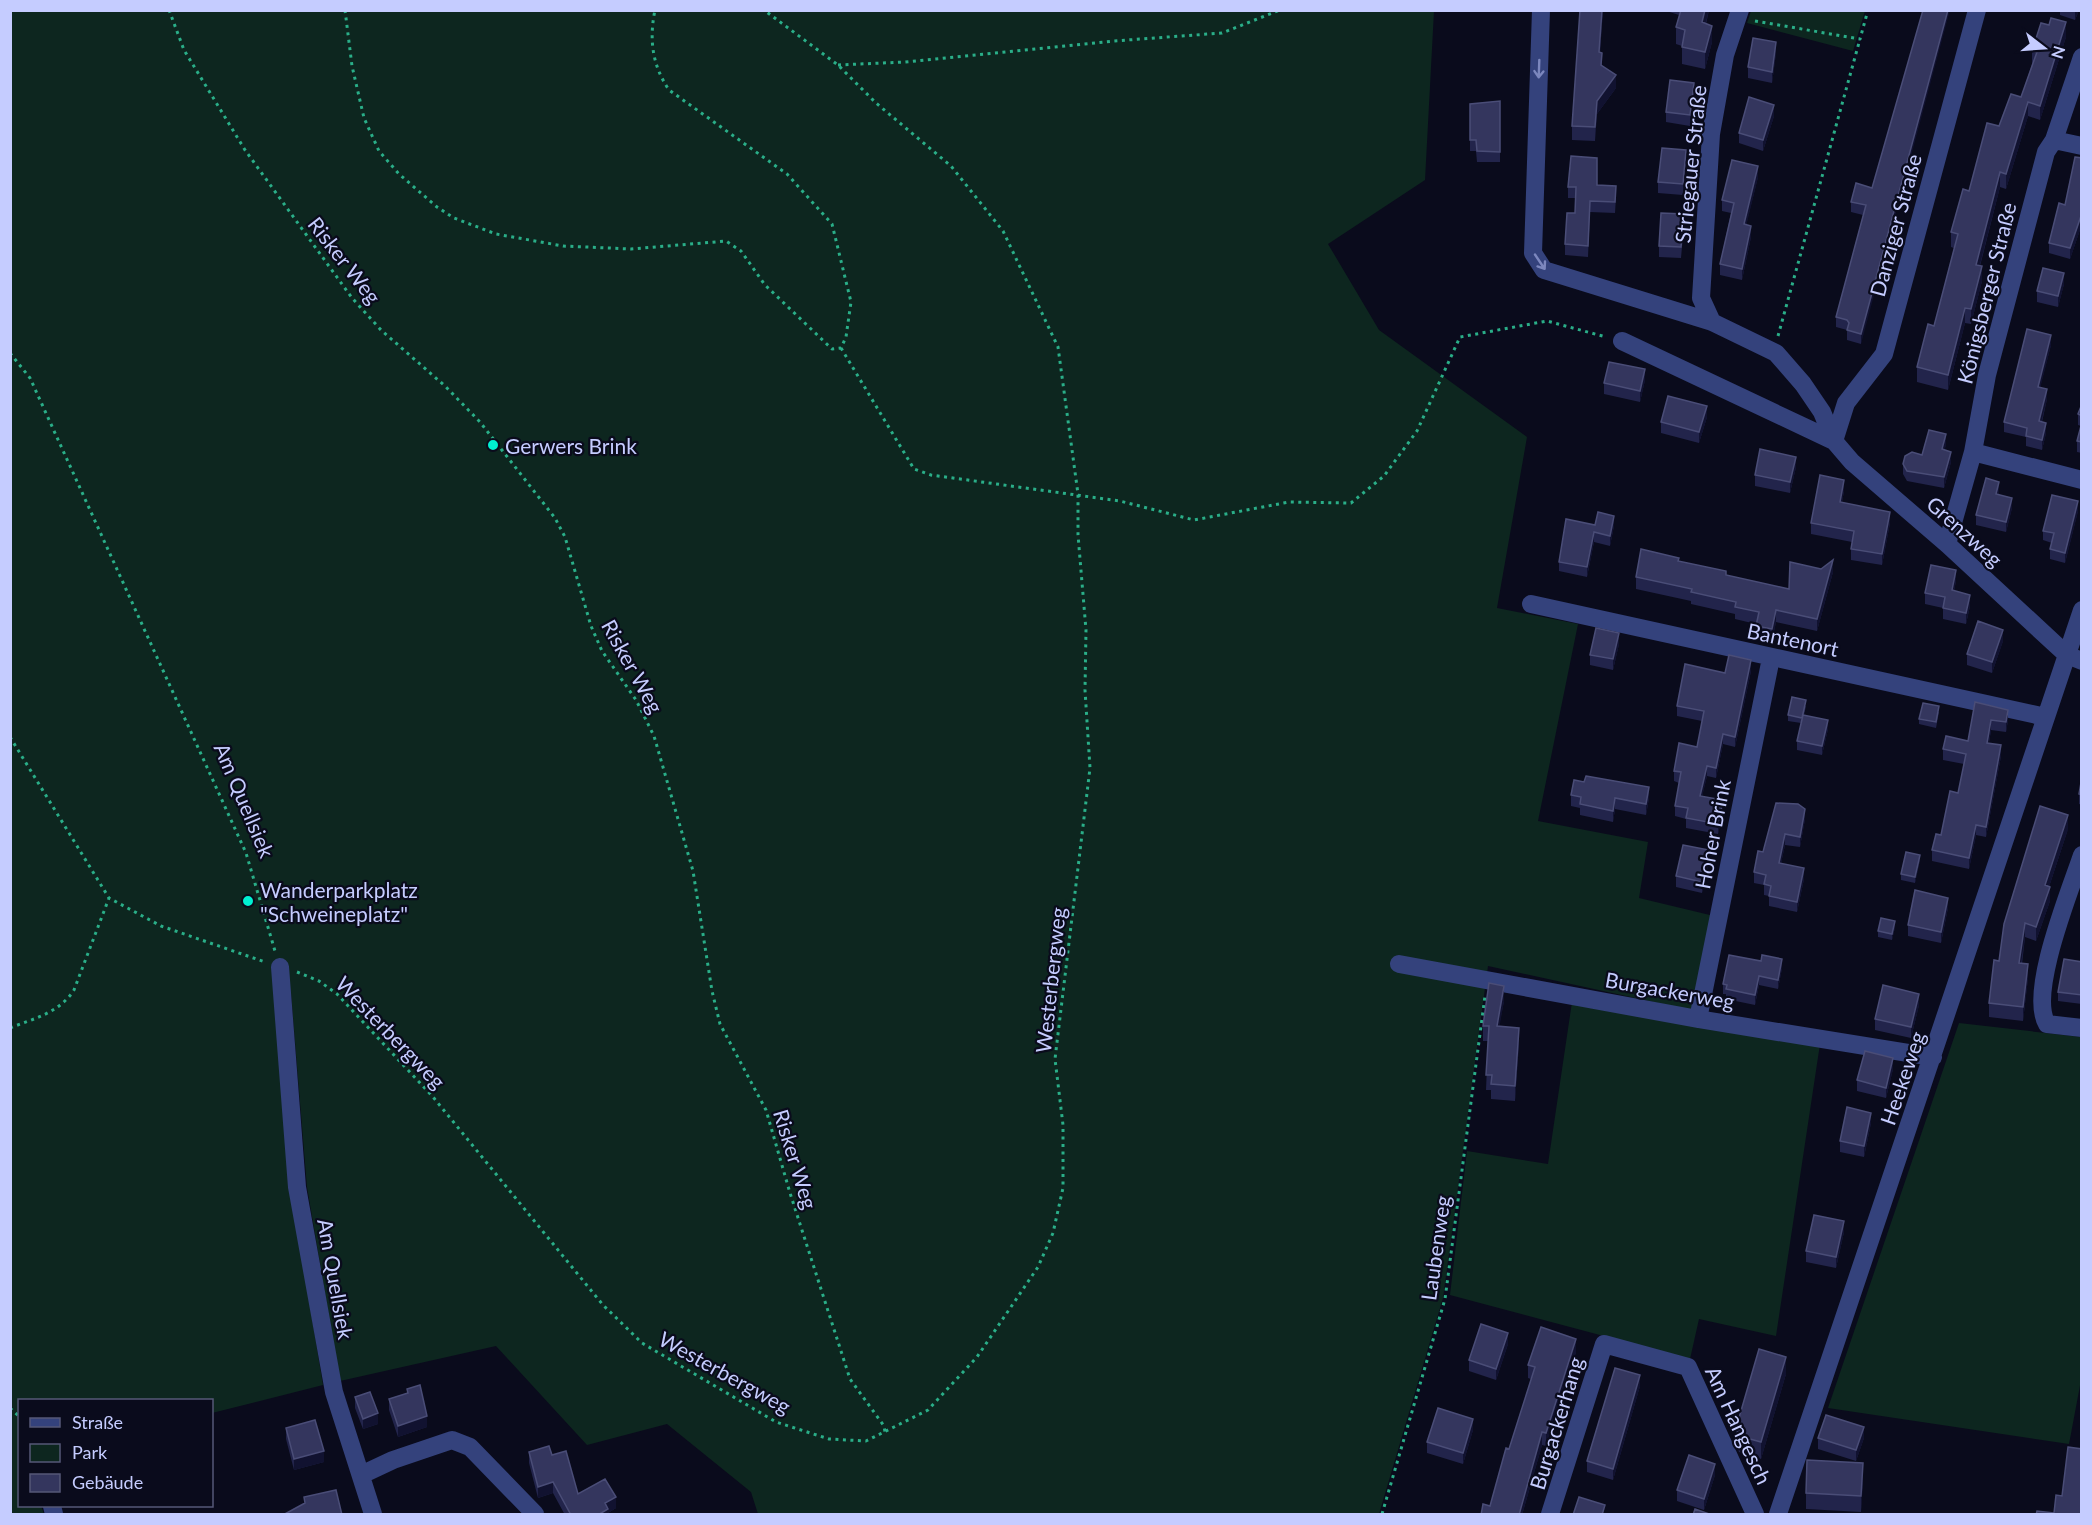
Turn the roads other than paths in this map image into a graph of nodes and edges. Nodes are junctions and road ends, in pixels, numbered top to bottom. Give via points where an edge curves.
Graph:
1 (1541, 10) edge
2 (1740, 10) edge
3 (1977, 10) edge
4 (2082, 57) edge
5 (2054, 140) junction
6 (2082, 146) edge
7 (1712, 322) junction
8 (1622, 341) road end
9 (1834, 441) junction
10 (1973, 452) junction
11 (2082, 480) edge
12 (1947, 544) junction
13 (1531, 604) dead end
14 (2082, 610) edge
15 (1771, 658) junction
16 (2074, 658) edge
17 (2046, 717) junction
18 (2082, 855) edge
19 (1399, 964) dead end
20 (280, 967) road end
21 (1698, 1018) junction
22 (2082, 1028) edge
23 (1933, 1057) junction
24 (1604, 1344) joint
25 (361, 1475) junction
26 (373, 1515) edge
27 (535, 1515) edge
28 (1550, 1515) edge
29 (1755, 1515) edge
30 (1778, 1515) edge

1 -> 7 street, Grenzweg via 1533,253 1544,270
2 - 7 street, Striegauer Straße via 1725,55 1711,134 1701,298
3 - 9 street, Danziger Straße via 1884,354 1846,403
4 - 5 street, Königsberger Straße
5 - 6 street
5 - 10 street, Königsberger Straße via 2046,152 1987,375
7 - 9 street, Grenzweg via 1776,353 1822,412
8 - 9 street, Grenzweg
9 - 12 street, Grenzweg via 1852,462
10 - 11 street
10 - 12 street, Königsberger Straße
12 - 16 street, Grenzweg
13 - 15 street, Bantenort
14 - 16 street, Heekeweg
15 - 17 street, Bantenort
15 - 21 street, Hoher Brink
16 - 17 street, Heekeweg
17 - 23 street, Heekeweg
18 - 22 street via 2045,970 2042,1015 2047,1024
19 - 21 street, Burgackerweg
20 - 25 street, Am Quellsiek via 297,1187 328,1364
21 - 23 street, Burgackerweg
23 - 30 street, Heekeweg
24 - 28 street, Burgackerhang
24 - 29 street, Am Hangesch via 1688,1367
25 - 26 street, Am Quellsiek
25 - 27 street via 452,1440 470,1447

